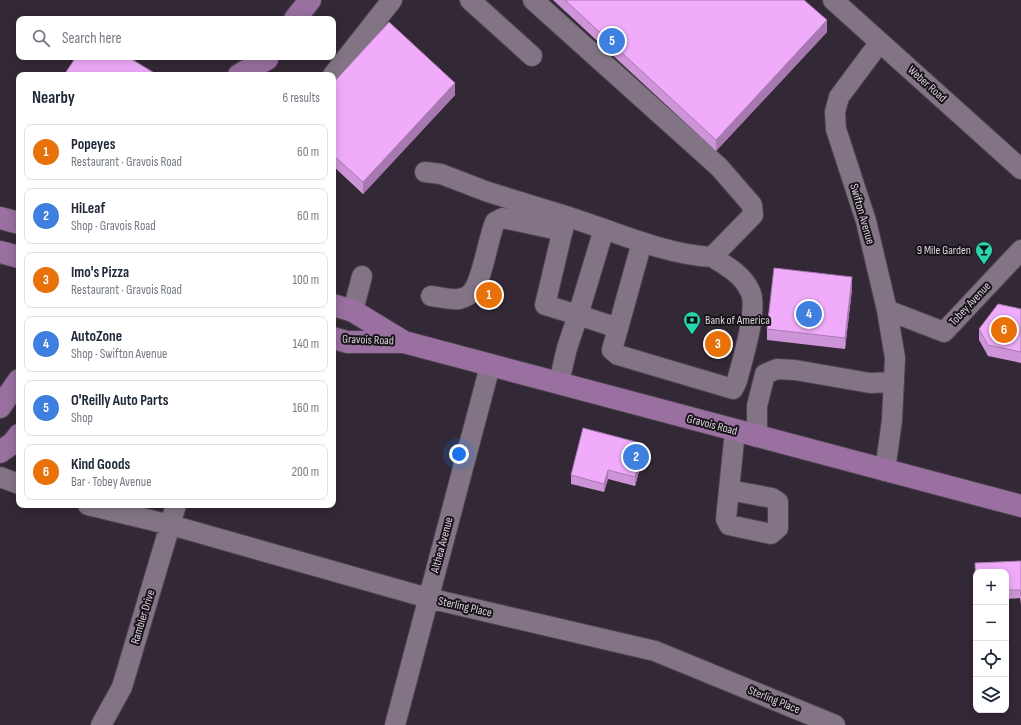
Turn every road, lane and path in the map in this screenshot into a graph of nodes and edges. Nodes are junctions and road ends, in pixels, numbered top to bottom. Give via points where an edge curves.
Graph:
1 (310, 0) edge
2 (392, 0) edge
3 (470, 0) edge
4 (533, 0) edge
5 (833, 0) edge
6 (297, 16) edge
7 (874, 50) junction
8 (532, 56) dead end
9 (266, 64) edge
10 (246, 72) edge
11 (335, 72) edge
12 (1021, 169) edge
13 (425, 172) dead end
14 (0, 218) edge
15 (16, 222) edge
16 (565, 224) junction
17 (604, 228) junction
18 (642, 242) junction
19 (1021, 250) edge
20 (0, 252) edge
21 (16, 256) edge
22 (712, 257) junction
23 (362, 276) dead end
24 (431, 296) dead end
25 (343, 308) edge
26 (896, 313) junction
27 (578, 315) junction
28 (618, 328) junction
29 (336, 339) edge
30 (404, 342) junction
31 (490, 366) junction
32 (559, 382) junction
33 (16, 384) edge
34 (894, 391) junction
35 (0, 407) edge
36 (735, 431) junction
37 (756, 437) junction
38 (16, 439) edge
39 (0, 452) edge
40 (885, 471) junction
41 (0, 478) edge
42 (16, 483) edge
43 (729, 490) dead end
44 (1021, 506) edge
45 (100, 508) edge
46 (175, 508) edge
47 (171, 526) junction
48 (428, 598) junction
49 (101, 725) edge
50 (395, 725) edge
51 (835, 725) edge

1 - 6 main road
2 - 11 street
3 - 8 street
4 - 22 street via 719,167 752,205 753,215
5 - 7 street, Weber Road
7 - 12 street, Weber Road
7 - 26 street, Swifton Avenue via 839,97 835,112 836,129 866,221 876,263
9 - 10 main road
13 - 16 street via 441,174
14 - 15 main road
16 - 17 street
16 - 24 street via 503,218 495,222 489,236 478,283 473,292 458,299
16 - 27 street via 545,305
17 - 18 street
17 - 27 street
18 - 22 street
18 - 28 street
19 - 26 street, Tobey Avenue via 944,332
20 - 21 main road
22 - 28 street via 732,269 742,279 753,298 753,310 738,381 734,389 618,355 612,350
23 - 25 street
25 - 30 main road, Gravois Road
26 - 34 street, Swifton Avenue
27 - 28 street
27 - 32 street
29 - 30 main road, Gravois Road via 347,342
30 - 31 main road, Gravois Road
31 - 32 main road, Gravois Road
31 - 48 street, Althea Avenue
32 - 36 main road, Gravois Road
33 - 35 main road
34 - 37 street via 870,383 777,369 765,374 756,406
34 - 40 street
36 - 37 main road, Gravois Road
36 - 43 street
37 - 40 main road, Gravois Road
38 - 39 main road
40 - 44 main road, Gravois Road
41 - 42 street
45 - 47 street, Sterling Place
46 - 47 street, Rambler Drive
47 - 48 street, Sterling Place
47 - 49 street, Rambler Drive via 122,687
48 - 50 street, Althea Avenue
48 - 51 street, Sterling Place via 654,650

